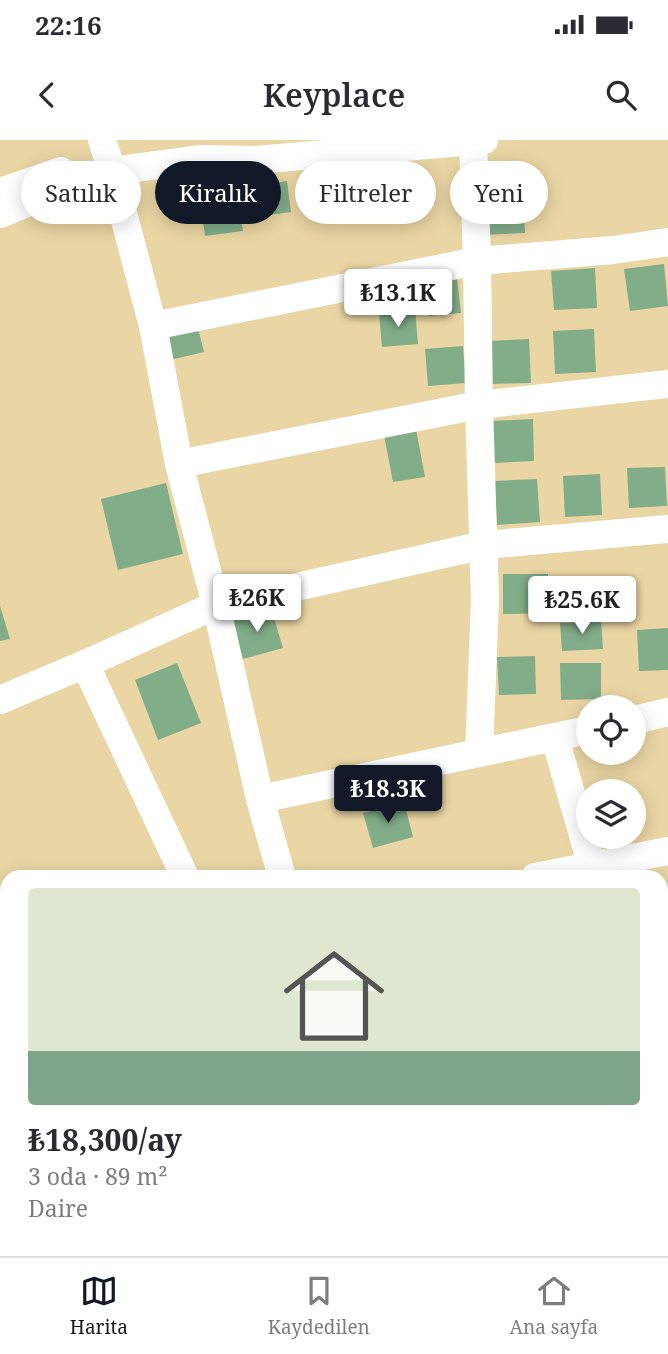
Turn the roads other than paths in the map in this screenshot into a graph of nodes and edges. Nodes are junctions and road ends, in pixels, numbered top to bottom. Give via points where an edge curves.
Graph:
1 (476, 140) edge
2 (107, 155) edge
3 (0, 192) edge
4 (0, 214) edge
5 (668, 242) edge
6 (477, 261) junction
7 (153, 326) junction
8 (668, 384) edge
9 (479, 405) junction
10 (179, 464) junction
11 (668, 529) edge
12 (484, 545) junction
13 (216, 605) junction
14 (85, 664) junction
15 (0, 700) edge
16 (668, 712) edge
17 (646, 717) edge
18 (576, 733) edge
19 (555, 738) junction
20 (479, 753) junction
21 (260, 799) junction
22 (668, 851) edge
23 (182, 870) edge
24 (280, 870) edge
25 (593, 870) edge
26 (597, 870) edge

1 - 2 street via 256,160
1 - 6 street
2 - 3 street
2 - 4 street via 83,180
2 - 7 street
5 - 6 street
6 - 7 street
6 - 9 street
7 - 10 street
8 - 9 street
9 - 10 street
9 - 12 street
10 - 13 street
11 - 12 street
12 - 13 street
12 - 20 street
13 - 14 street
13 - 21 street
14 - 15 street
14 - 23 street
16 - 17 street
18 - 19 street
19 - 20 street
19 - 25 street
20 - 21 street
21 - 24 street
22 - 26 street

